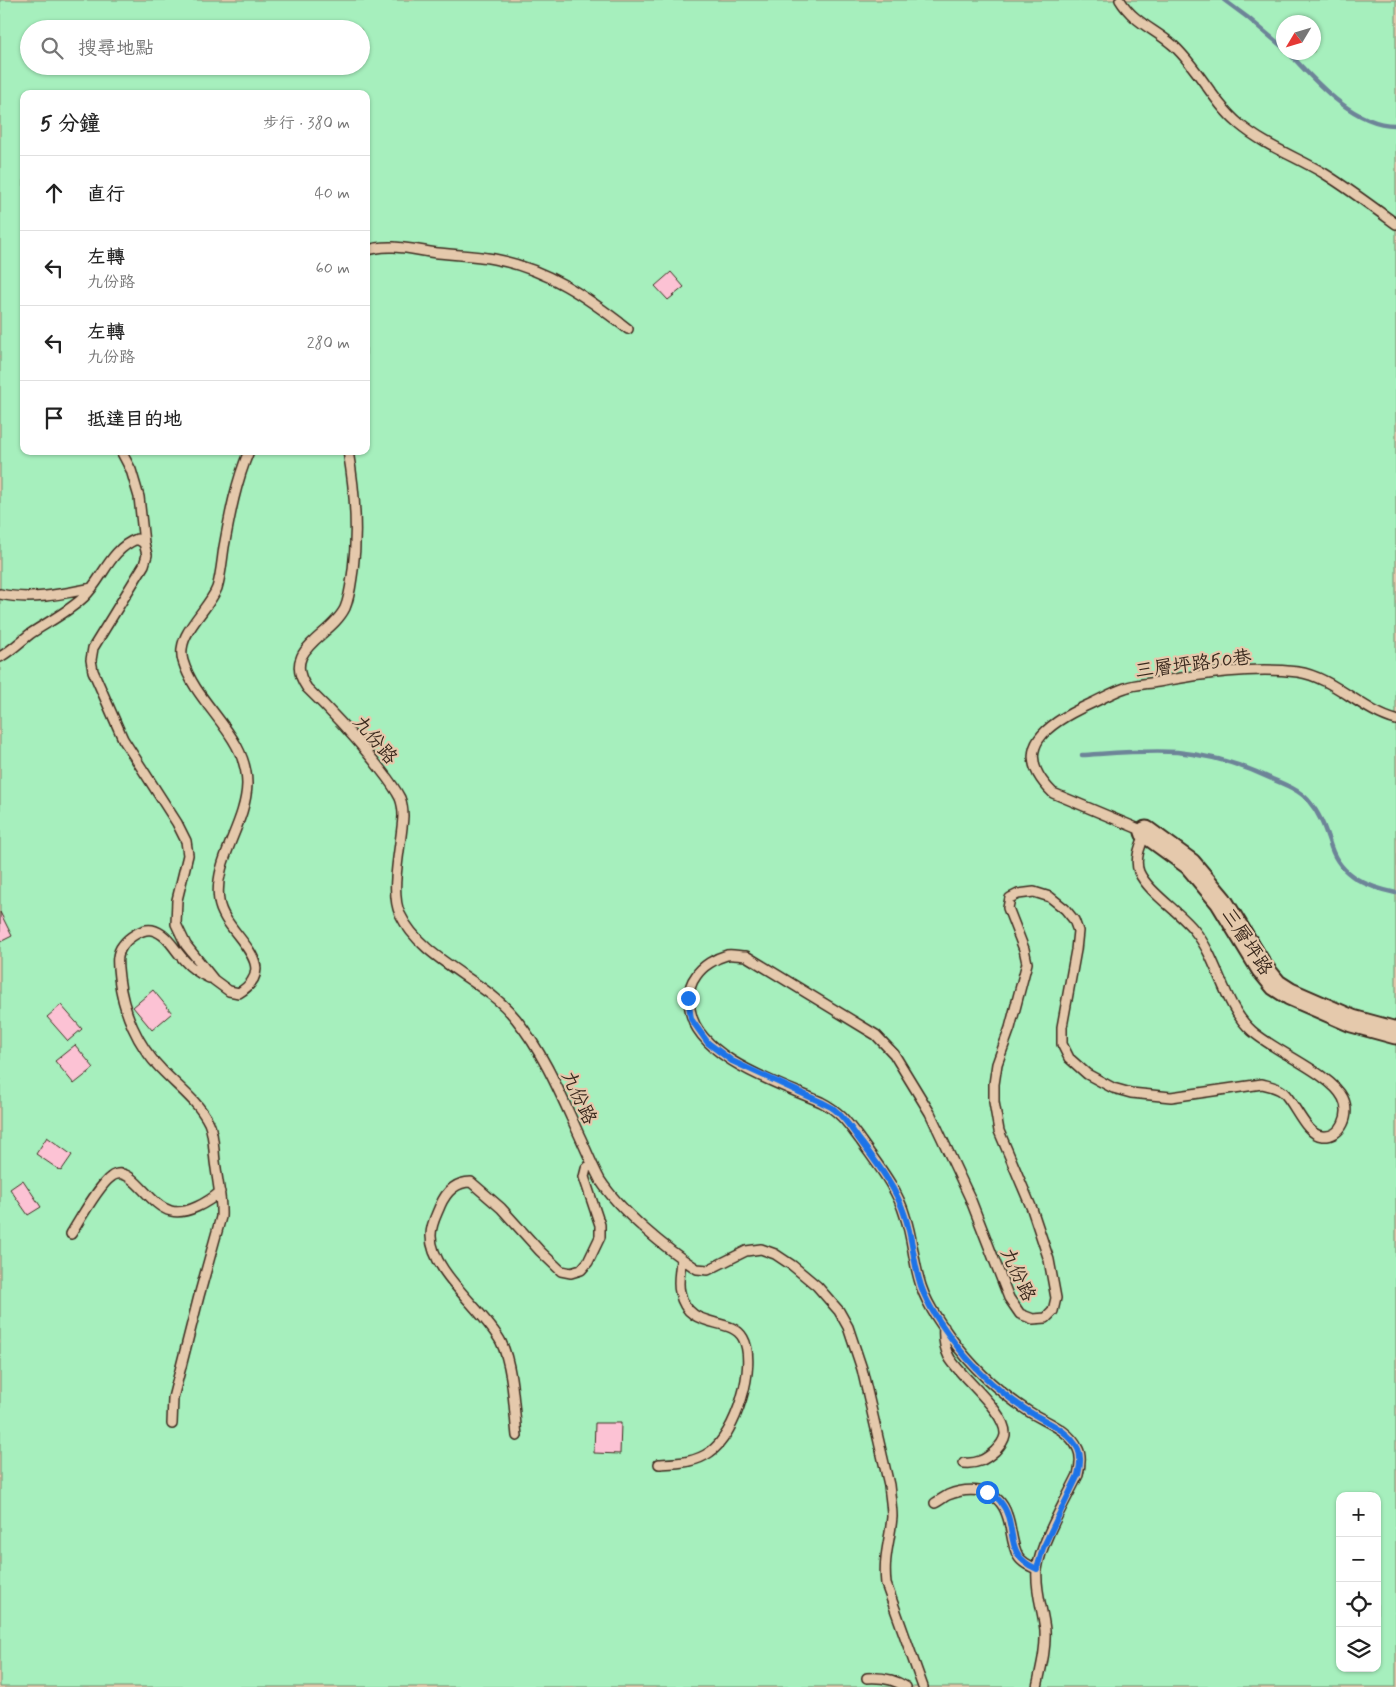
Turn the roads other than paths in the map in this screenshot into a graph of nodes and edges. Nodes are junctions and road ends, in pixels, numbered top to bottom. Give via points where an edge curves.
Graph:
1 (1120, 0) edge
2 (1396, 224) edge
3 (370, 249) edge
4 (628, 329) dead end
5 (123, 455) edge
6 (247, 455) edge
7 (349, 455) edge
8 (144, 543) junction
9 (92, 588) junction
10 (0, 594) edge
11 (0, 657) edge
12 (1396, 720) edge
13 (1146, 832) junction
14 (218, 983) junction
15 (1396, 1033) edge
16 (592, 1163) junction
17 (220, 1192) junction
18 (71, 1234) dead end
19 (681, 1258) junction
20 (944, 1327) junction
21 (172, 1424) dead end
22 (517, 1436) dead end
23 (964, 1463) dead end
24 (659, 1464) dead end
25 (935, 1504) dead end
26 (1037, 1569) junction
27 (868, 1678) dead end
28 (906, 1687) edge
29 (922, 1687) edge
30 (1038, 1687) edge

1 - 2 lane via 1126,11 1164,37 1183,55 1223,110 1241,126 1324,174
3 - 4 lane via 400,248 495,259 538,272 574,289
5 - 8 lane via 140,497
6 - 14 lane via 232,506 217,587 182,646 182,659 190,679 234,742 245,768 247,785 218,890 219,904 252,955 256,976 249,987 239,993
7 - 16 lane, 九份路 via 356,516 350,595 337,620 303,653 299,667 301,679 363,748 401,800 403,815 396,893 398,911 405,925 433,954 478,984 516,1018 550,1072
8 - 9 lane via 138,539 120,550
8 - 14 lane via 147,555 144,565 93,648 91,660 123,739 186,841 188,855 177,900 176,924 186,945
9 - 10 lane via 31,596
9 - 11 lane via 66,612
12 - 13 lane, 三層坪路50巷 via 1384,717 1326,682 1301,672 1285,670 1188,676 1125,688 1050,726 1035,744 1033,757 1042,783 1053,793
13 - 15 street, 三層坪路 via 1190,864 1221,901 1262,968 1276,984 1290,994 1352,1021
13 - 20 lane, 九份路 via 1137,860 1139,872 1148,885 1204,944 1225,990 1246,1024 1262,1040 1336,1088 1343,1098 1345,1119 1339,1132 1333,1136 1320,1136 1309,1128 1283,1092 1275,1087 1262,1084 1172,1097 1131,1093 1113,1088 1087,1074 1069,1058 1062,1044 1062,1026 1078,931 1074,920 1050,897 1034,892 1010,898 1008,908 1027,963 997,1064 994,1102 1000,1131 1049,1260 1056,1298 1053,1311 1046,1318 1033,1319 1020,1314 1009,1298 970,1198 930,1113 894,1054 876,1035 746,956 728,954 711,962 695,976 688,998 691,1019 708,1043 732,1061 834,1110 870,1154 899,1198 924,1295
14 - 17 lane via 186,962 163,935 151,930 126,940 120,948 117,961 121,997 131,1026 159,1068 190,1098 209,1124
16 - 19 lane, 九份路 via 613,1198
16 - 22 lane via 584,1177 600,1225 600,1238 581,1270 561,1271 501,1208 470,1182 460,1182 453,1187 442,1200 432,1226 430,1237 440,1266 491,1326 501,1343 508,1362
17 - 18 lane via 210,1201 182,1211 172,1211 152,1201 130,1178 116,1174 101,1189
17 - 21 lane via 221,1217 173,1398
19 - 24 lane via 679,1290 683,1303 704,1320 737,1330 743,1337 748,1348 745,1390 723,1438 712,1452 697,1460
19 - 29 lane, 九份路 via 697,1269 708,1270 746,1251 761,1249 776,1254 817,1286 848,1327 862,1369 892,1502 884,1566 886,1584
20 - 23 lane via 943,1338 950,1358 995,1411 1005,1435 988,1458 976,1464
20 - 26 lane, 九份路 via 999,1389 1063,1431 1079,1451 1078,1475 1043,1548
25 - 26 lane via 948,1495 987,1492 999,1500 1007,1512 1019,1558
26 - 30 lane, 九份路 via 1045,1630
27 - 28 lane via 895,1680

